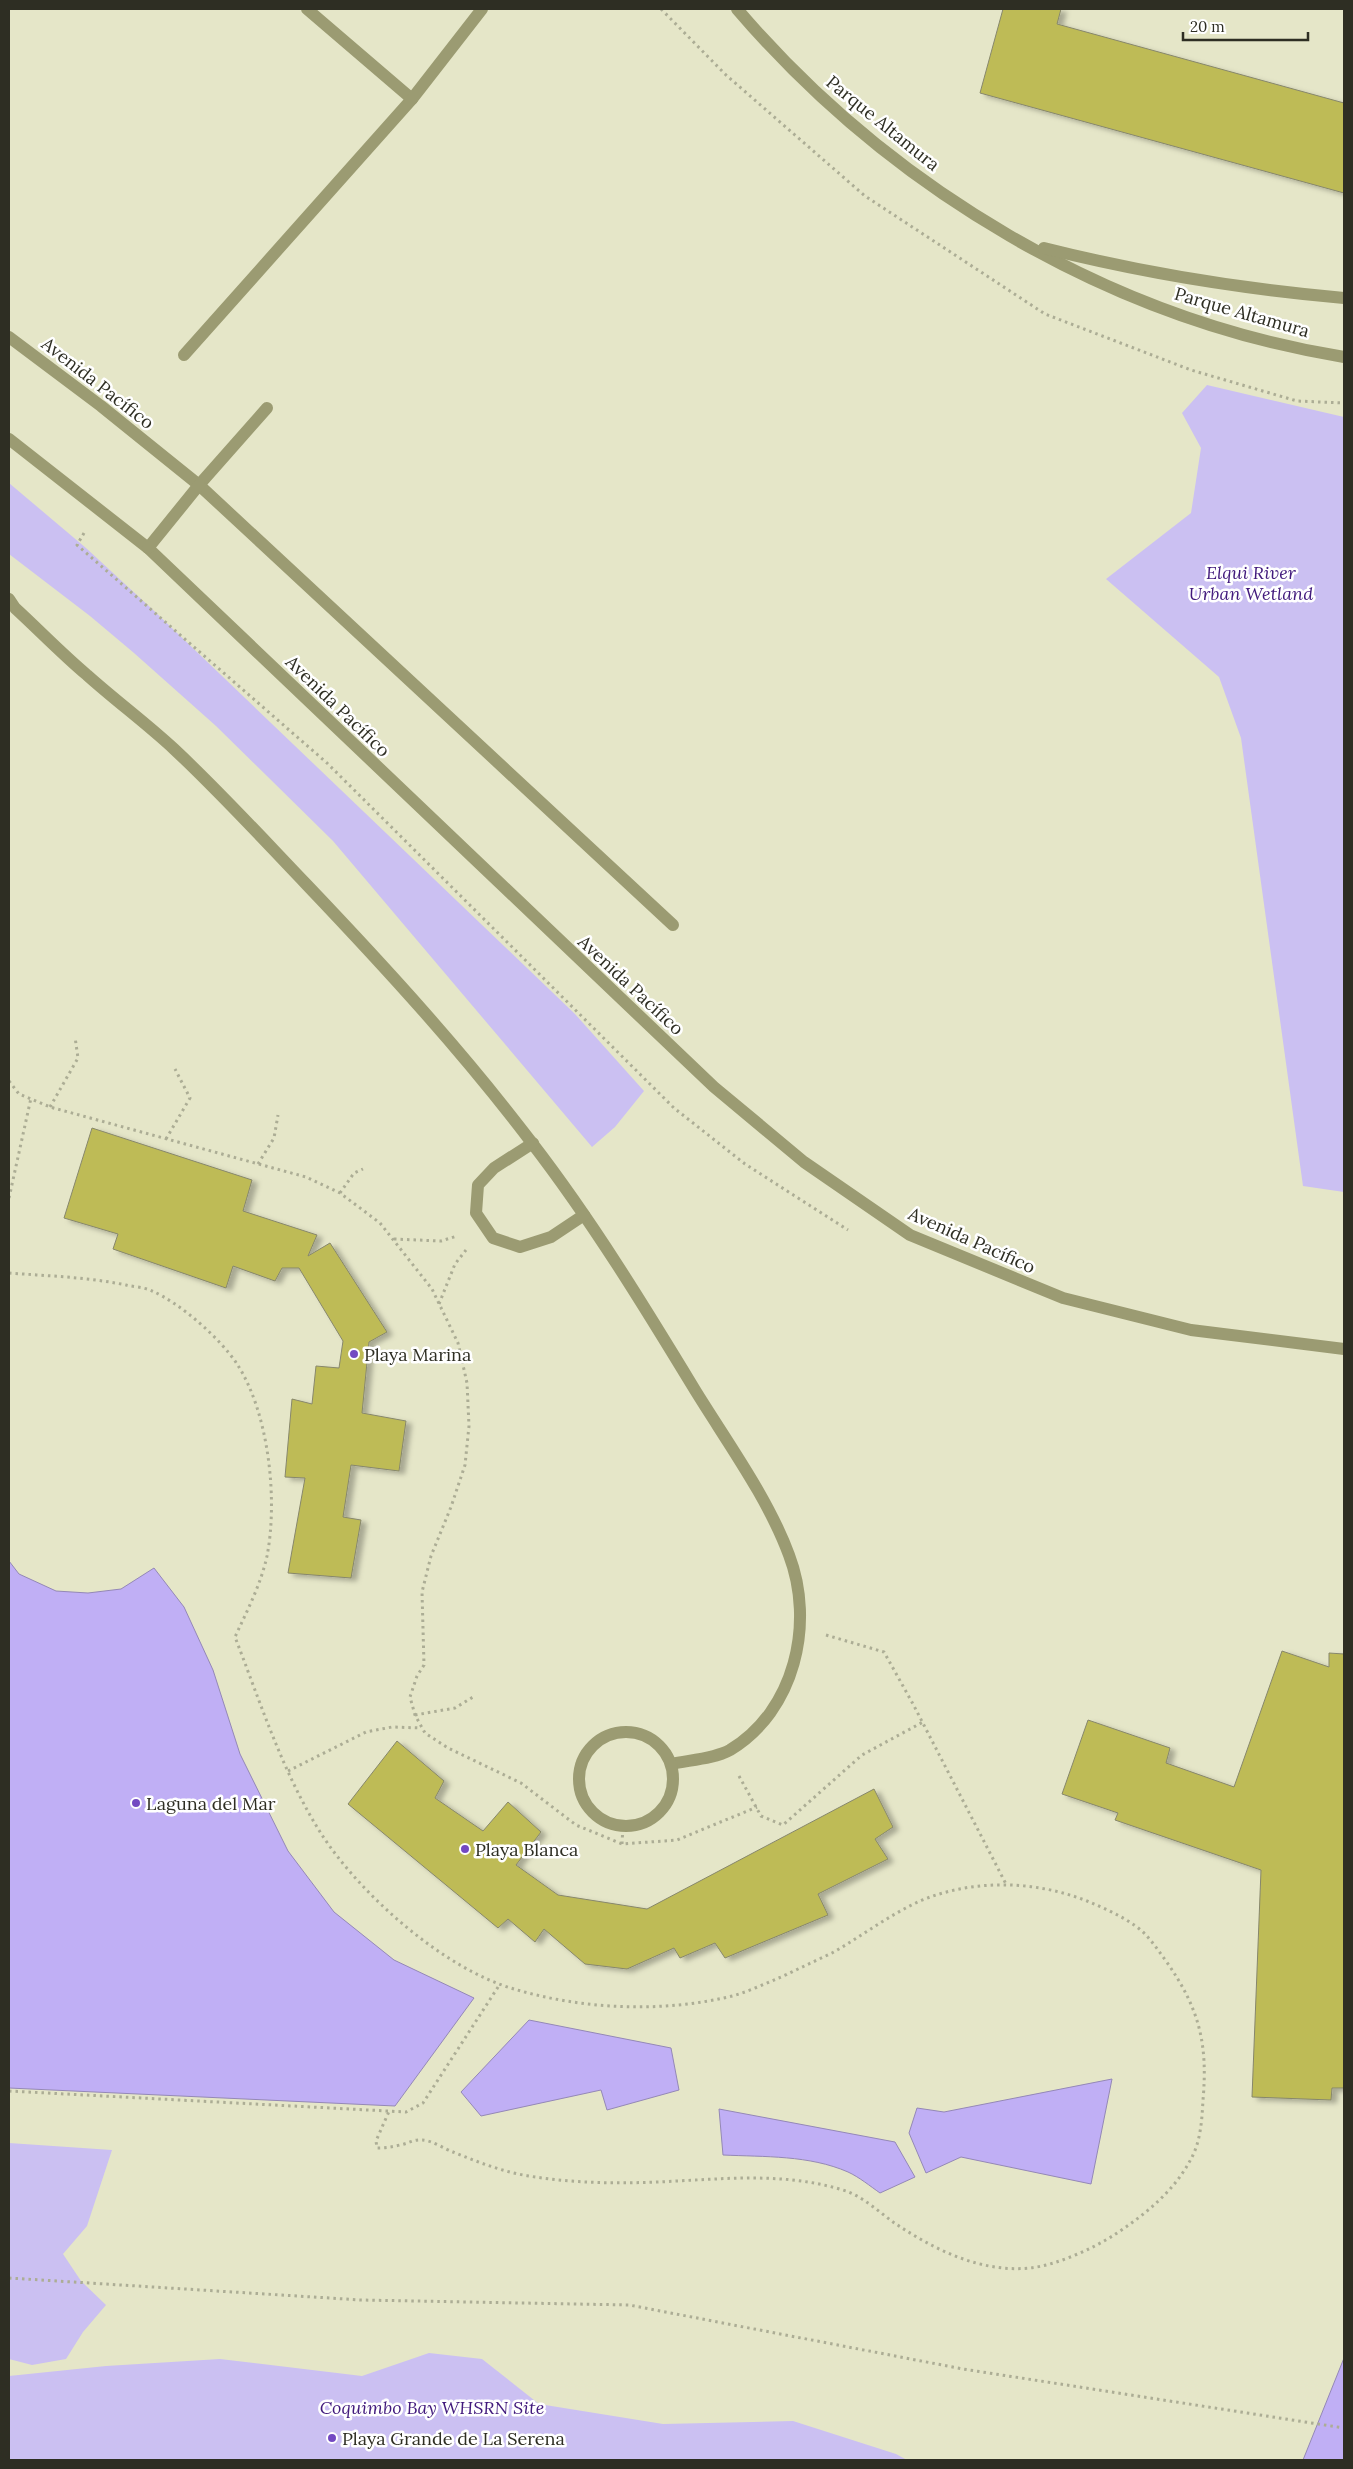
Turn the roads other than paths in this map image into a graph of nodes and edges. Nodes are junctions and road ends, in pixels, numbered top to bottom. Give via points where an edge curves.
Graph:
1 (307, 9) edge
2 (482, 9) edge
3 (736, 9) edge
4 (412, 99) junction
5 (1024, 244) junction
6 (1344, 298) edge
7 (9, 337) edge
8 (184, 355) dead end
9 (1344, 357) edge
10 (267, 408) dead end
11 (9, 439) edge
12 (199, 485) junction
13 (148, 548) junction
14 (9, 599) edge
15 (673, 925) dead end
16 (533, 1143) junction
17 (584, 1215) junction
18 (1344, 1350) edge
19 (671, 1764) junction

1 - 4 street
2 - 4 street
3 - 5 street, Parque Altamura via 799,77 895,160
4 - 8 street
5 - 6 street, Parque Altamura via 1110,265 1198,281
5 - 9 street, Parque Altamura via 1083,274 1206,323
7 - 12 street, Avenida Pacífico
10 - 12 street
11 - 13 street, Avenida Pacífico
12 - 13 street
12 - 15 street, Avenida Pacífico
13 - 18 street, Avenida Pacífico via 714,1087 804,1162 910,1235 1063,1298 1191,1330
14 - 16 street via 86,674 174,749 260,836 401,984
16 - 17 street
16 - 17 street via 494,1168 478,1185 476,1213 493,1238 520,1247 551,1237
17 - 19 street via 692,1385 780,1534 797,1579 801,1628 782,1697 750,1736 726,1752
19 - 19 street via 664,1750 652,1739 622,1732 606,1736 584,1758 580,1789 595,1814 608,1823 623,1826 644,1822 663,1809 670,1795 674,1780

